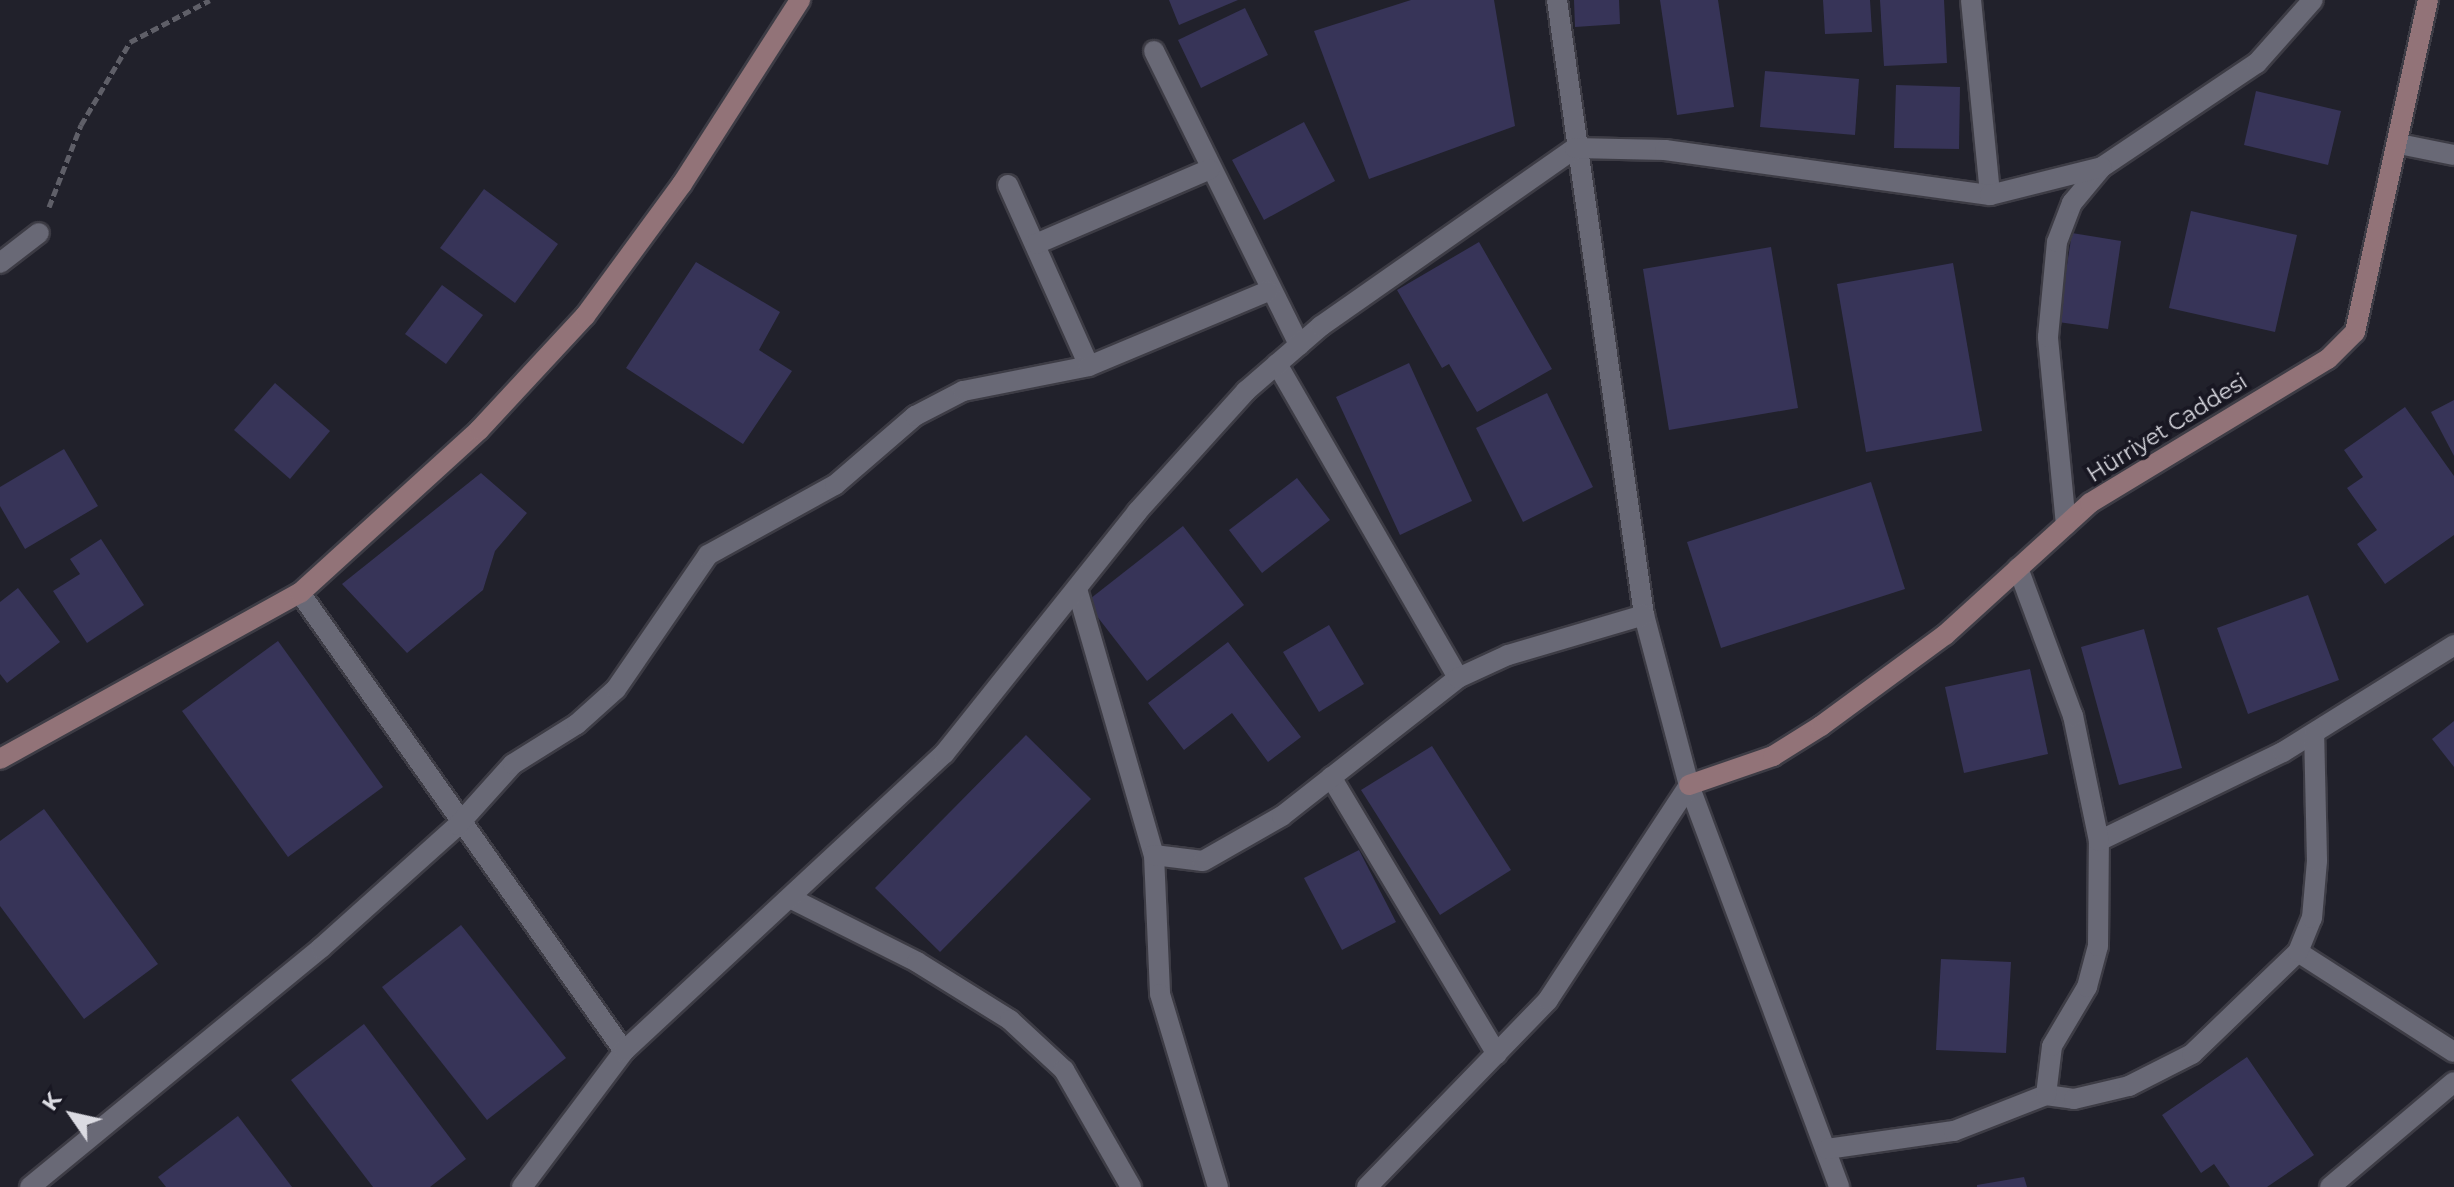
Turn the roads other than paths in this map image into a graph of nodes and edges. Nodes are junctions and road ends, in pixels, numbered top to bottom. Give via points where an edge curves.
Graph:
1 (800, 0) edge
2 (1557, 0) edge
3 (1971, 0) edge
4 (2313, 0) edge
5 (2428, 0) edge
6 (1154, 51) dead end
7 (2399, 144) junction
8 (1575, 148) junction
9 (2454, 155) edge
10 (2102, 167) junction
11 (1210, 169) junction
12 (1008, 185) dead end
13 (1990, 195) junction
14 (39, 233) road end
15 (1036, 244) junction
16 (0, 263) edge
17 (1268, 291) junction
18 (1299, 345) junction
19 (1277, 364) junction
20 (1089, 366) junction
21 (2066, 525) junction
22 (2018, 568) junction
23 (1077, 589) junction
24 (300, 593) junction
25 (1644, 615) junction
26 (2454, 645) edge
27 (1458, 678) junction
28 (2314, 733) junction
29 (0, 759) edge
30 (1331, 777) junction
31 (1689, 785) junction
32 (458, 825) junction
33 (2099, 841) junction
34 (1154, 855) junction
35 (792, 899) junction
36 (2298, 952) junction
37 (624, 1051) junction
38 (2454, 1052) edge
39 (1497, 1054) junction
40 (2454, 1082) edge
41 (2046, 1095) junction
42 (1827, 1149) junction
43 (525, 1185) edge
44 (30, 1187) edge
45 (550, 1187) edge
46 (1131, 1187) edge
47 (1218, 1187) edge
48 (1367, 1187) edge
49 (1839, 1187) edge
50 (2330, 1187) edge

1 - 24 street via 682,184 585,316 479,430
2 - 8 street
3 - 13 street
4 - 10 street via 2257,63
5 - 7 street, Hürriyet Caddesi
6 - 11 street
7 - 9 street
7 - 21 street, Hürriyet Caddesi via 2355,332 2328,359 2128,476
8 - 13 street via 1665,150
8 - 18 street
8 - 25 street
10 - 13 street
10 - 21 street via 2072,203 2057,242 2048,337
11 - 15 street
11 - 17 street
12 - 15 street
14 - 16 street
15 - 20 street
17 - 18 street
17 - 20 street
18 - 19 street
19 - 23 street via 1137,512
19 - 27 street
20 - 32 street via 963,391 915,416 835,485 708,555 616,689 577,724 513,764
21 - 22 street, Hürriyet Caddesi
22 - 31 street, Hürriyet Caddesi via 1945,635 1821,726 1773,756
22 - 33 street via 2073,716
23 - 34 street
23 - 35 street via 944,754
24 - 29 street
24 - 32 street
25 - 27 street via 1508,655
25 - 31 street
26 - 28 street
27 - 30 street
28 - 33 street
28 - 36 street via 2317,861 2312,918
30 - 34 street via 1282,816 1203,861
30 - 39 street
31 - 39 street via 1548,1000
31 - 42 street
32 - 37 street
32 - 44 street via 321,948
33 - 41 street via 2098,946 2087,987 2052,1046
34 - 47 street via 1160,994
35 - 37 street
35 - 46 street via 917,962 1010,1020 1064,1070
36 - 38 street
36 - 41 street via 2192,1054 2129,1086 2074,1099
37 - 43 street
39 - 48 street
40 - 50 street
41 - 42 street via 1954,1131
42 - 49 street
43 - 45 street

